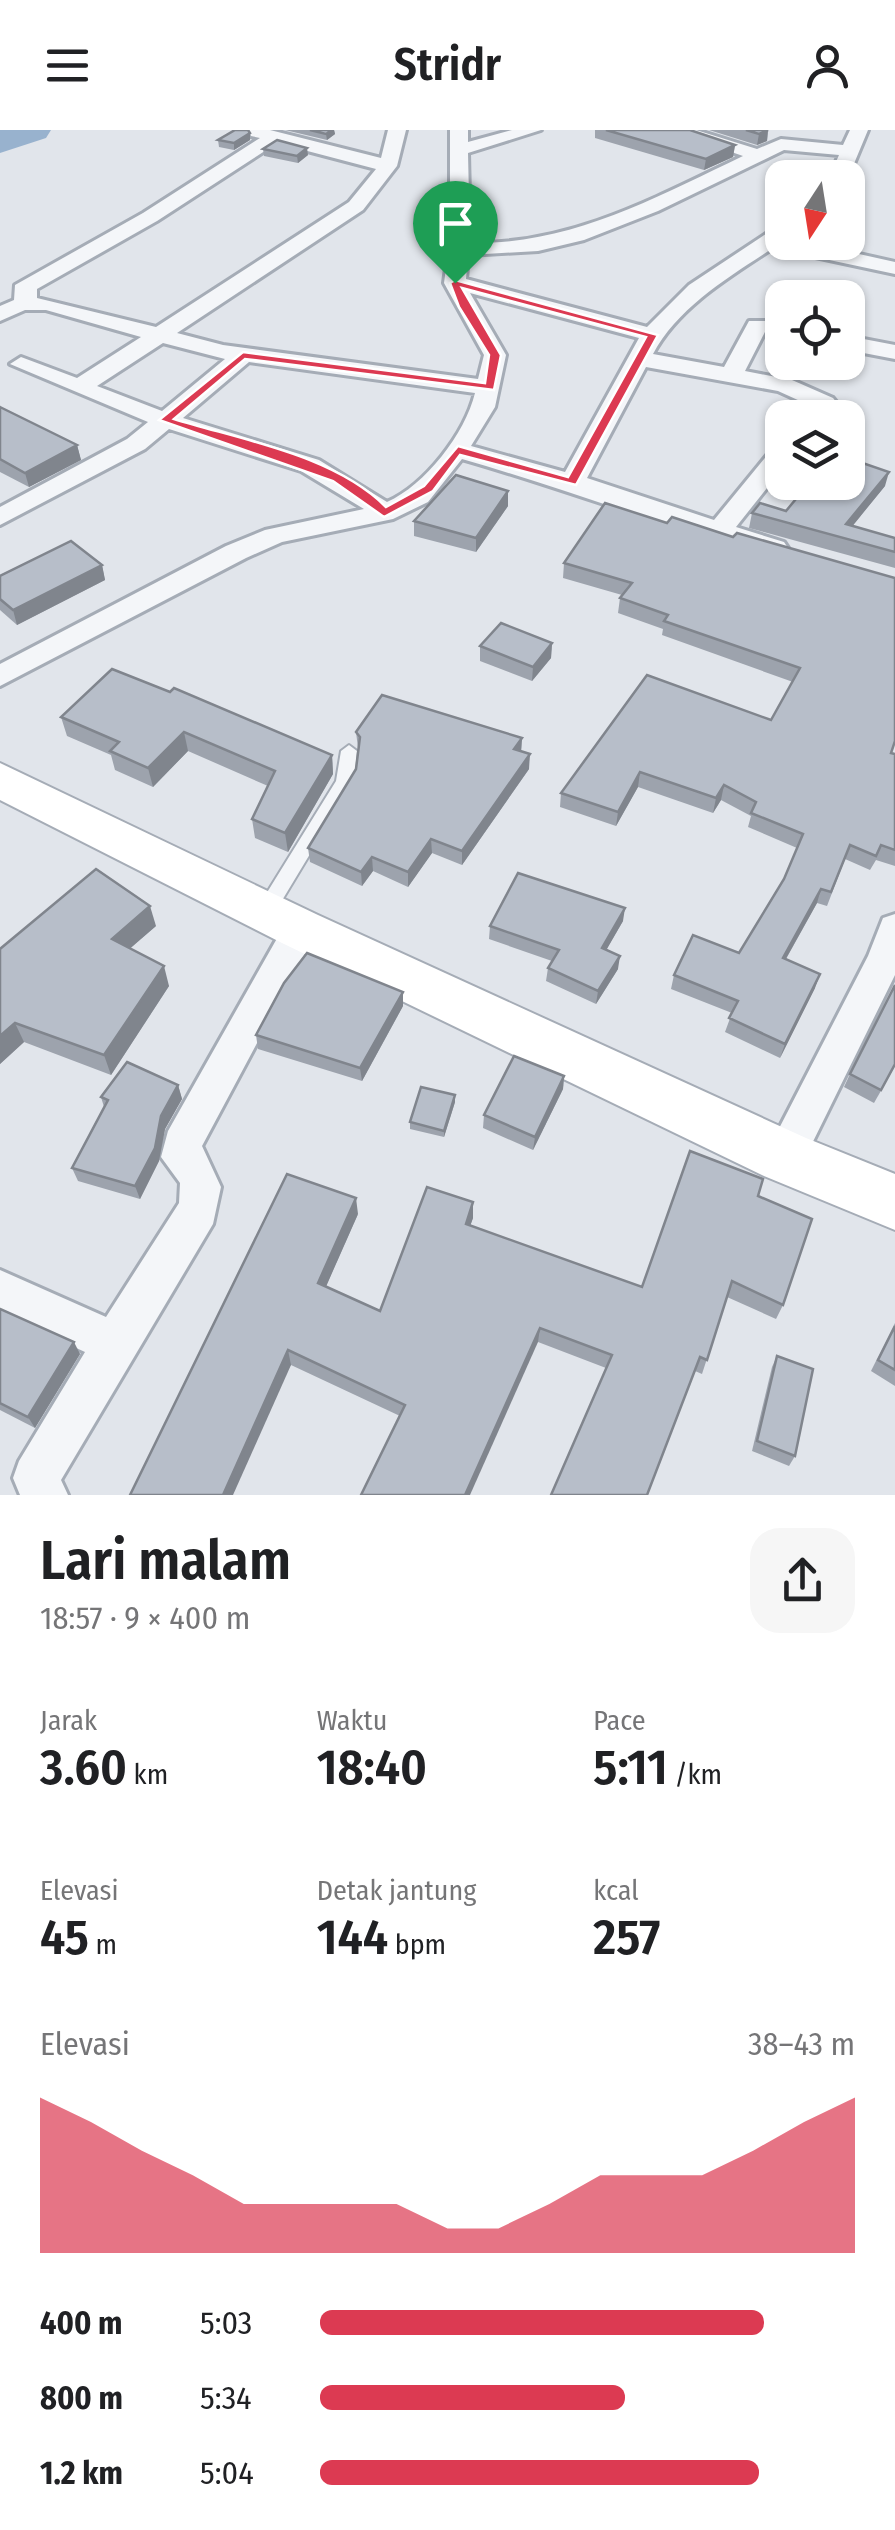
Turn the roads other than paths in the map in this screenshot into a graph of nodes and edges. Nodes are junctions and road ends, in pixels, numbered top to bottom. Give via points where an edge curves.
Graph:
1 (248, 130) edge
2 (397, 130) edge
3 (532, 130) edge
4 (677, 130) edge
5 (859, 130) edge
6 (274, 137) junction
7 (460, 140) edge
8 (850, 151) junction
9 (759, 155) junction
10 (846, 160) edge
11 (388, 166) junction
12 (765, 244) edge
13 (459, 249) junction
14 (864, 260) edge
15 (895, 268) edge
16 (455, 283) junction
17 (22, 304) junction
18 (0, 314) edge
19 (757, 326) dead end
20 (652, 335) junction
21 (158, 336) junction
22 (865, 346) edge
23 (895, 352) edge
24 (243, 356) junction
25 (641, 359) junction
26 (22, 364) dead end
27 (732, 376) junction
28 (786, 380) edge
29 (784, 385) junction
30 (80, 387) junction
31 (490, 388) junction
32 (818, 400) edge
33 (165, 420) junction
34 (458, 450) junction
35 (765, 474) edge
36 (572, 482) junction
37 (384, 513) junction
38 (0, 518) edge
39 (718, 532) junction
40 (806, 556) edge
41 (0, 676) edge
42 (349, 751) dead end
43 (0, 780) edge
44 (282, 920) junction
45 (895, 928) edge
46 (785, 1157) junction
47 (895, 1202) edge
48 (0, 1291) edge
49 (116, 1343) junction
50 (44, 1495) edge

1 - 6 street
2 - 11 street
3 - 7 street
4 - 9 street
5 - 8 street
6 - 11 street
6 - 17 street via 22,289 29,294
7 - 13 street
8 - 9 street via 780,144
8 - 10 street
9 - 13 street via 578,236 502,251
11 - 21 street via 356,206
12 - 20 street via 697,290
13 - 16 street
14 - 15 street
16 - 20 street
16 - 31 street via 495,355
17 - 18 street
17 - 21 street via 47,304
19 - 27 street
20 - 25 street
21 - 24 street
21 - 30 street
22 - 23 street
24 - 31 street
24 - 33 street
25 - 27 street
25 - 36 street
26 - 30 street
27 - 29 street
28 - 29 street
29 - 32 street
30 - 33 street
31 - 34 street
33 - 37 street via 337,479
33 - 38 street via 80,478
34 - 36 street
34 - 37 street via 429,489
35 - 39 street
36 - 39 street
37 - 41 street via 261,541
39 - 40 street
42 - 44 lane via 345,780
43 - 44 street
44 - 46 street
44 - 49 street via 182,1144 181,1158 202,1188 198,1210
45 - 46 street
46 - 47 street
48 - 49 street
49 - 50 street via 36,1478

